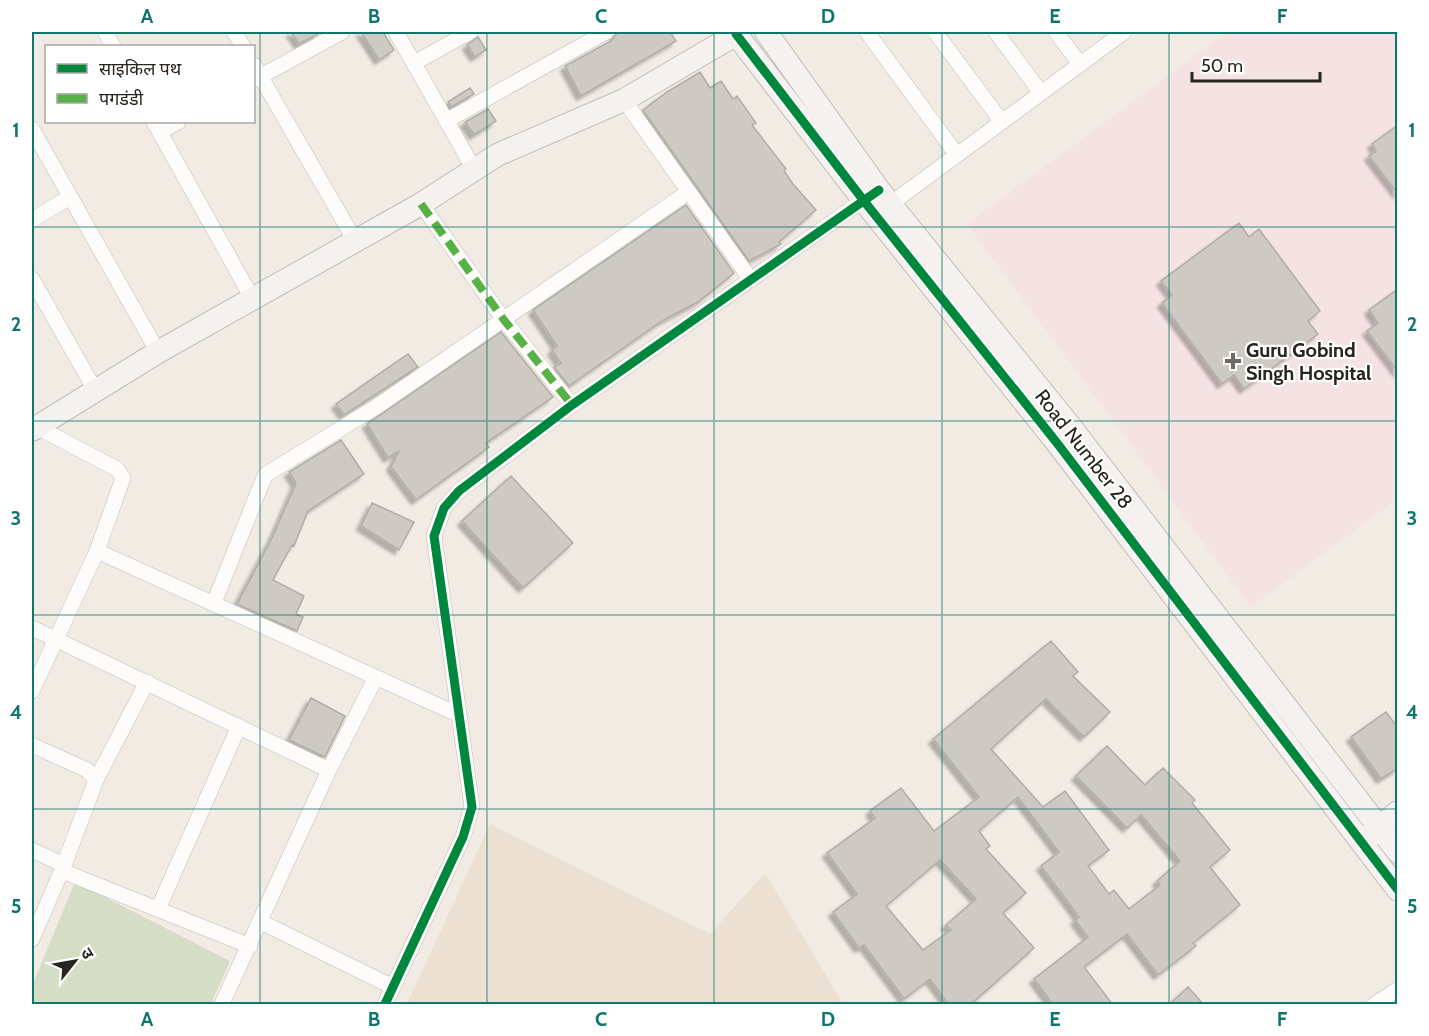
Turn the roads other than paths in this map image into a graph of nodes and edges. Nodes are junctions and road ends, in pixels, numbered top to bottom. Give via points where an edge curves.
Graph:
1 (234, 32) edge
2 (342, 32) edge
3 (396, 32) edge
4 (470, 32) edge
5 (606, 32) edge
6 (766, 32) edge
7 (867, 32) edge
8 (936, 32) edge
9 (996, 32) edge
10 (1056, 32) edge
11 (1124, 32) edge
12 (738, 33) edge
13 (242, 45) edge
14 (414, 63) junction
15 (1080, 64) junction
16 (256, 74) edge
17 (1041, 93) junction
18 (624, 100) junction
19 (446, 121) junction
20 (1002, 122) junction
21 (174, 123) edge
22 (157, 127) edge
23 (32, 129) edge
24 (957, 155) junction
25 (475, 171) junction
26 (687, 193) junction
27 (70, 197) junction
28 (877, 202) junction
29 (421, 204) junction
30 (32, 220) edge
31 (354, 239) junction
32 (32, 279) edge
33 (752, 280) junction
34 (940, 280) junction
35 (252, 298) junction
36 (504, 320) junction
37 (158, 352) junction
38 (95, 390) junction
39 (572, 405) junction
40 (34, 428) edge
41 (97, 550) junction
42 (214, 603) junction
43 (32, 628) edge
44 (56, 638) junction
45 (376, 677) junction
46 (147, 682) junction
47 (32, 691) edge
48 (457, 714) junction
49 (239, 726) junction
50 (32, 745) edge
51 (329, 770) junction
52 (96, 780) junction
53 (1398, 812) edge
54 (1391, 841) edge
55 (32, 850) edge
56 (1368, 853) junction
57 (63, 868) junction
58 (1398, 890) edge
59 (158, 909) junction
60 (261, 922) junction
61 (32, 939) edge
62 (250, 946) junction
63 (393, 987) junction
64 (1398, 989) edge
65 (222, 1005) edge
66 (385, 1005) edge
67 (1375, 1005) edge

1 - 13 street
2 - 16 street
3 - 14 street
4 - 14 street
5 - 19 street
6 - 28 street, Road Number 28
7 - 24 street
8 - 20 street
9 - 17 street
10 - 15 street
11 - 15 street
12 - 18 street
12 - 28 street, Road Number 28
14 - 19 street
15 - 17 street
16 - 31 street
17 - 20 street
18 - 25 street via 497,155
18 - 26 street
19 - 25 street
20 - 24 street
21 - 22 street
22 - 35 street
23 - 27 street
24 - 28 street
25 - 29 street
26 - 33 street
26 - 36 street
27 - 30 street
27 - 37 street
28 - 33 street
28 - 34 street, Road Number 28
29 - 31 street
29 - 36 street
31 - 35 street
32 - 38 street
33 - 39 street
34 - 54 street, Road Number 28 via 1070,426
34 - 56 street, Road Number 28 via 1057,443
35 - 37 street
36 - 39 street
36 - 42 street via 376,407 265,475
37 - 38 street
38 - 40 street
39 - 48 street via 459,491 437,522 434,536
40 - 41 street via 123,474
41 - 42 street
41 - 44 street
42 - 45 street
43 - 44 street
44 - 46 street
44 - 47 street
45 - 48 street
45 - 51 street
46 - 49 street
46 - 52 street
48 - 63 street via 472,807 463,837
49 - 51 street
49 - 59 street
50 - 52 street via 87,770
51 - 60 street
52 - 57 street
53 - 54 street
54 - 56 street
55 - 57 street
56 - 58 street, Road Number 28
57 - 59 street
57 - 61 street
59 - 62 street
60 - 62 street
60 - 63 street
62 - 65 street
63 - 66 street
64 - 67 street

